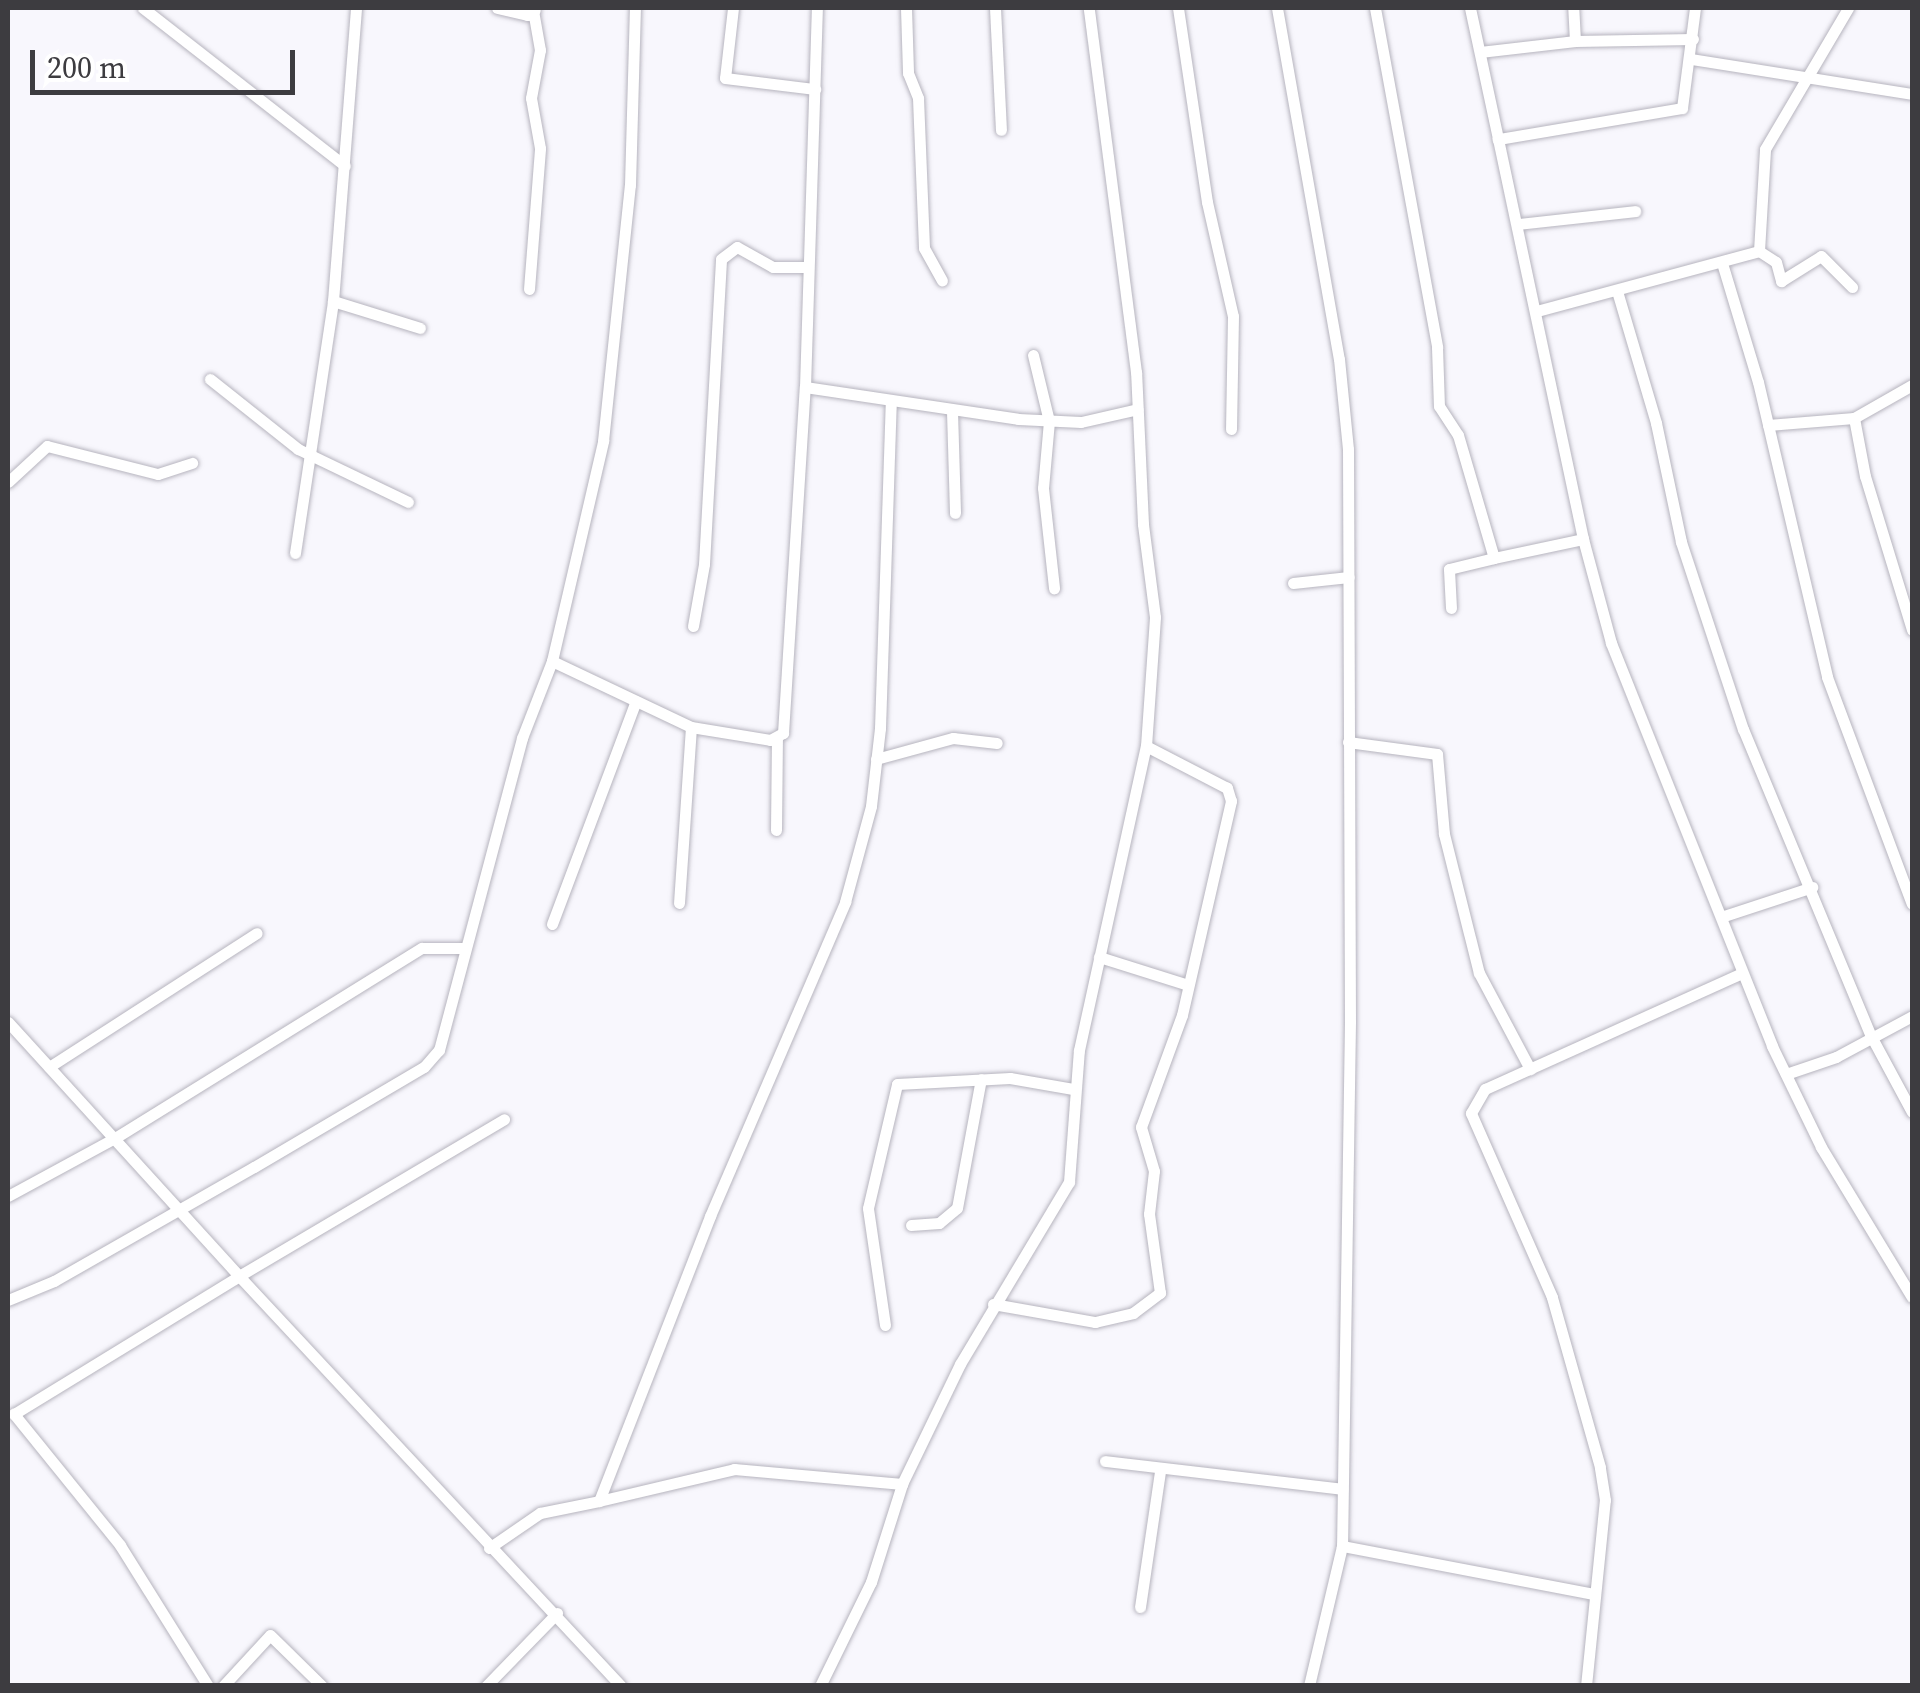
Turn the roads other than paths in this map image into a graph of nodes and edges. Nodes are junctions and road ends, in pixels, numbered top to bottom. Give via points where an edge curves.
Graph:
1 (143, 8) edge
2 (356, 8) edge
3 (497, 8) edge
4 (635, 8) edge
5 (733, 8) edge
6 (816, 8) edge
7 (906, 8) edge
8 (995, 8) edge
9 (1088, 8) edge
10 (1178, 8) edge
11 (1277, 8) edge
12 (1375, 8) edge
13 (1470, 8) edge
14 (1572, 8) edge
15 (1695, 8) edge
16 (1848, 8) edge
17 (534, 10) edge
18 (1693, 39) junction
19 (1574, 42) junction
20 (1480, 52) junction
21 (1691, 59) junction
22 (1808, 76) junction
23 (814, 88) junction
24 (1912, 94) edge
25 (1001, 130) dead end
26 (1498, 139) junction
27 (345, 166) junction
28 (1635, 212) dead end
29 (1518, 224) junction
30 (1760, 251) junction
31 (1722, 264) junction
32 (806, 267) junction
33 (942, 280) dead end
34 (1852, 288) dead end
35 (529, 289) dead end
36 (1618, 290) junction
37 (333, 301) junction
38 (1537, 311) junction
39 (420, 328) dead end
40 (1033, 356) dead end
41 (210, 379) dead end
42 (1912, 384) edge
43 (805, 387) junction
44 (892, 401) junction
45 (1138, 409) junction
46 (952, 410) junction
47 (1854, 418) junction
48 (1049, 421) junction
49 (1768, 425) junction
50 (1231, 429) dead end
51 (309, 454) junction
52 (192, 463) dead end
53 (8, 482) edge
54 (408, 502) dead end
55 (955, 513) dead end
56 (1582, 539) junction
57 (295, 553) dead end
58 (1494, 558) junction
59 (1349, 577) junction
60 (1292, 583) dead end
61 (1054, 588) dead end
62 (1451, 608) dead end
63 (693, 626) dead end
64 (1912, 630) edge
65 (552, 661) junction
66 (636, 701) junction
67 (691, 727) junction
68 (777, 739) junction
69 (1348, 742) junction
70 (997, 743) dead end
71 (1146, 746) junction
72 (876, 759) junction
73 (776, 830) dead end
74 (1812, 888) junction
75 (679, 903) dead end
76 (1912, 904) edge
77 (1724, 916) junction
78 (552, 924) dead end
79 (257, 933) dead end
80 (464, 948) junction
81 (1099, 957) junction
82 (1742, 973) junction
83 (1188, 986) junction
84 (1912, 1016) edge
85 (8, 1022) edge
86 (1871, 1036) junction
87 (49, 1067) junction
88 (1530, 1069) junction
89 (1786, 1074) junction
90 (981, 1079) junction
91 (1073, 1089) junction
92 (1912, 1112) edge
93 (504, 1120) dead end
94 (115, 1138) junction
95 (8, 1196) edge
96 (179, 1208) junction
97 (911, 1225) dead end
98 (239, 1276) junction
99 (1912, 1297) edge
100 (8, 1300) edge
101 (993, 1304) junction
102 (886, 1325) dead end
103 (11, 1410) edge
104 (1105, 1461) dead end
105 (1160, 1471) junction
106 (902, 1484) junction
107 (1342, 1489) junction
108 (599, 1501) junction
109 (1342, 1546) junction
110 (489, 1548) junction
111 (1593, 1594) junction
112 (1140, 1608) dead end
113 (558, 1614) junction
114 (208, 1686) edge
115 (223, 1686) edge
116 (322, 1686) edge
117 (486, 1686) edge
118 (621, 1686) edge
119 (820, 1686) edge
120 (1308, 1686) edge
121 (1586, 1686) edge

1 - 27 street
2 - 27 street
3 - 17 street
4 - 65 street via 630,185 603,441
5 - 23 street via 724,78
6 - 23 street
7 - 33 street via 908,72 918,98 924,248
8 - 25 street
9 - 45 street
10 - 50 street via 1202,173 1233,316
11 - 59 street via 1340,359
12 - 58 street via 1437,348 1439,406 1458,436
13 - 20 street
14 - 19 street
15 - 18 street
16 - 22 street
17 - 35 street via 540,50 531,98 540,148
18 - 19 street
18 - 21 street
19 - 20 street
20 - 26 street
21 - 22 street
21 - 26 street via 1688,96 1676,111
22 - 24 street
22 - 30 street via 1762,157
23 - 32 street
26 - 29 street
27 - 37 street
28 - 29 street
29 - 38 street
30 - 31 street
30 - 34 street via 1776,262 1781,281 1822,256
31 - 36 street
31 - 49 street
32 - 43 street
32 - 63 street via 773,267 737,247 720,260 704,564
36 - 38 street
36 - 74 street via 1681,542 1768,798
37 - 39 street
37 - 51 street
38 - 56 street
40 - 48 street
41 - 51 street
42 - 47 street
43 - 44 street
43 - 68 street via 788,695
44 - 46 street
44 - 72 street
45 - 48 street via 1081,422
45 - 71 street via 1156,633
46 - 48 street
46 - 55 street
47 - 49 street
47 - 64 street
48 - 61 street via 1043,488
49 - 76 street via 1826,677
51 - 54 street
51 - 57 street
52 - 53 street via 158,474 46,446
56 - 58 street
56 - 77 street via 1611,642
58 - 62 street via 1448,569
59 - 60 street
59 - 69 street
65 - 66 street
65 - 80 street via 522,738
66 - 67 street
66 - 78 street
67 - 68 street
67 - 75 street
68 - 73 street
69 - 88 street via 1437,754 1444,834 1479,974
69 - 107 street
70 - 72 street via 953,738
71 - 81 street
71 - 83 street via 1230,794
72 - 108 street via 871,806 845,902 710,1216
74 - 77 street
74 - 86 street
77 - 82 street
79 - 87 street
80 - 94 street via 422,948
80 - 96 street via 432,1060
81 - 83 street
81 - 91 street
82 - 88 street
82 - 89 street
83 - 101 street via 1140,1134 1154,1171 1149,1214 1158,1298 1096,1322
84 - 86 street
85 - 87 street
86 - 89 street
86 - 92 street
87 - 94 street
88 - 111 street via 1485,1089 1471,1113 1552,1297 1600,1468 1605,1500
89 - 99 street
90 - 91 street
90 - 97 street via 962,1199 939,1223
90 - 102 street via 900,1081 894,1089 868,1208
91 - 101 street via 1070,1182
93 - 98 street
94 - 95 street
94 - 96 street
96 - 98 street
96 - 100 street via 54,1281
98 - 103 street
98 - 110 street
101 - 106 street
103 - 114 street via 120,1546
104 - 105 street
105 - 107 street
105 - 112 street
106 - 108 street via 734,1469
106 - 119 street via 871,1582
107 - 109 street
108 - 110 street via 540,1513
109 - 111 street
109 - 120 street
110 - 113 street
111 - 121 street
113 - 117 street
113 - 118 street
115 - 116 street via 270,1634

